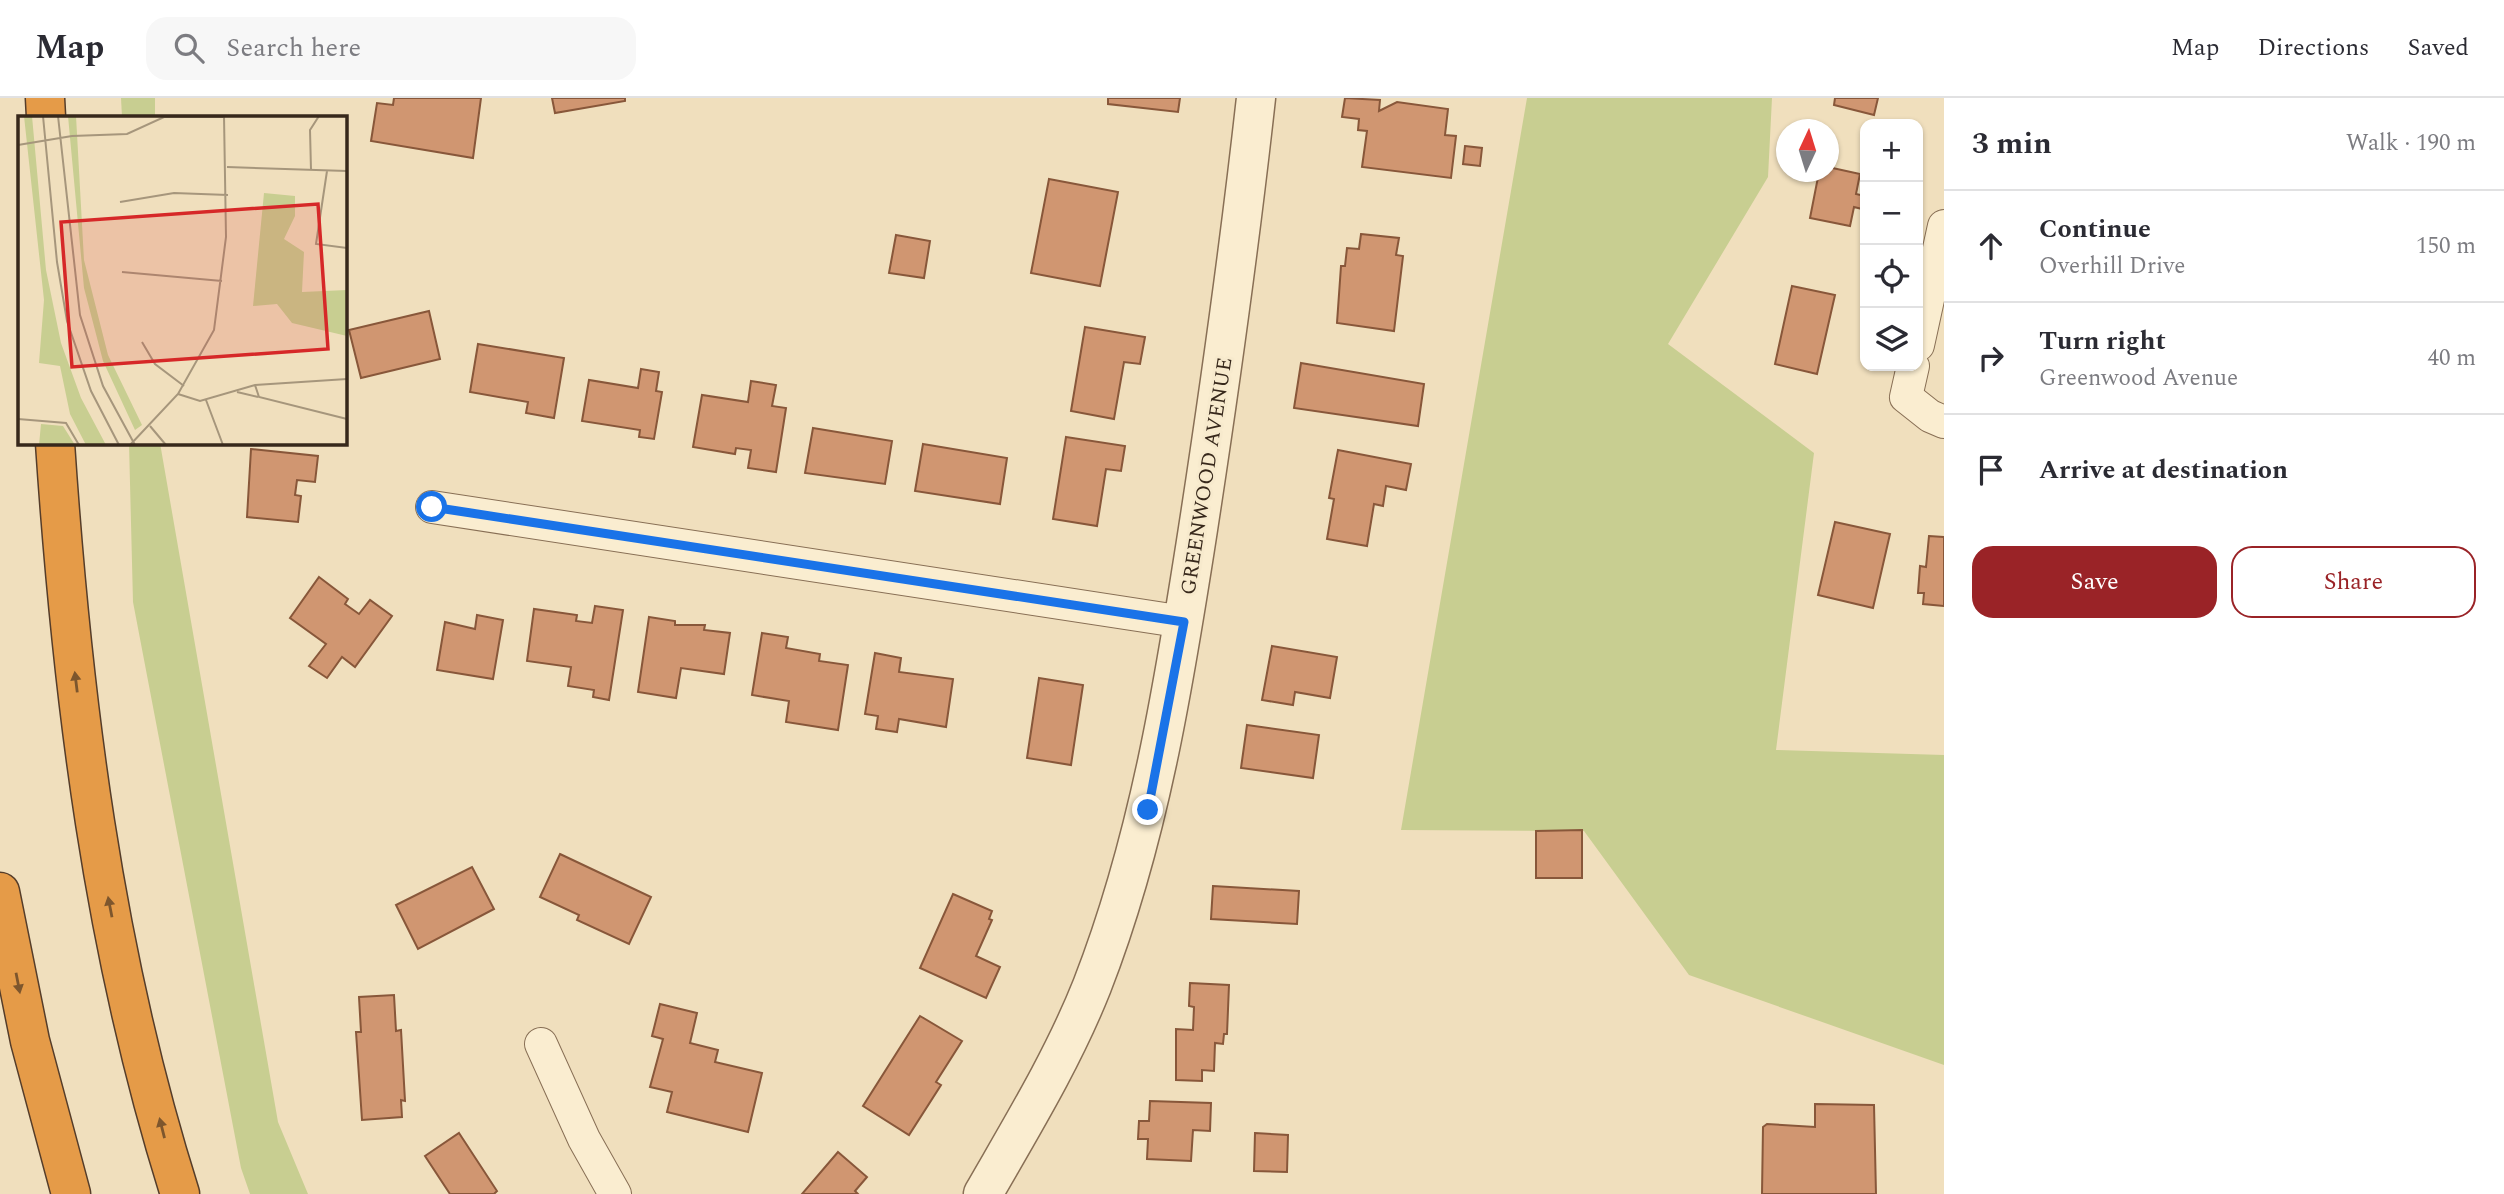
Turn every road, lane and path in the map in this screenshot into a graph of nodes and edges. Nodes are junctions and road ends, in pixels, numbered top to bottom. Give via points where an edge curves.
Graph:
1 (45, 98) edge
2 (1256, 98) edge
3 (46, 116) edge
4 (1944, 226) edge
5 (1923, 322) edge
6 (1912, 371) edge
7 (1944, 422) edge
8 (55, 444) edge
9 (432, 507) dead end
10 (1184, 622) junction
11 (0, 892) edge
12 (541, 1044) dead end
13 (71, 1194) edge
14 (180, 1194) edge
15 (615, 1194) edge
16 (983, 1194) edge

1 - 3 highway
2 - 10 street, GREENWOOD AVENUE via 1233,296
4 - 5 street
6 - 7 street via 1906,397
14 -> 8 highway via 126,989 91,804 65,593
9 - 10 street
10 - 16 street, GREENWOOD AVENUE via 1148,810 1115,920 1077,1020
11 -> 13 highway via 30,1041
12 - 15 street

